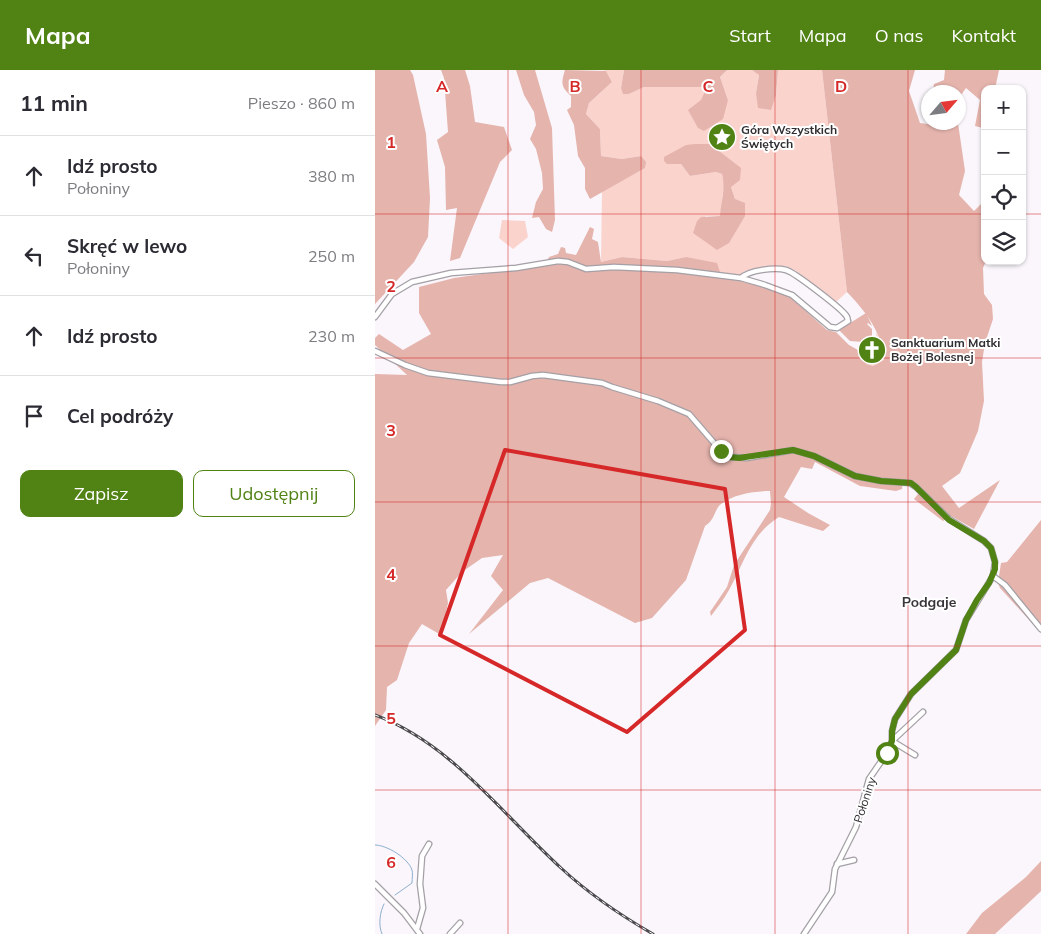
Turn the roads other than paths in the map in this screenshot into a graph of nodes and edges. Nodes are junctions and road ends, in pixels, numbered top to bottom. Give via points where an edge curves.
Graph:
1 (741, 278) junction
2 (375, 318) edge
3 (375, 352) edge
4 (993, 576) junction
5 (1041, 628) edge
6 (923, 712) dead end
7 (892, 741) junction
8 (915, 755) dead end
9 (429, 844) dead end
10 (855, 860) dead end
11 (837, 864) junction
12 (375, 884) edge
13 (460, 923) dead end
14 (417, 929) junction
15 (421, 934) edge
16 (450, 934) edge
17 (804, 934) edge

1 - 1 street via 759,271 781,269 792,272 847,317 846,323 830,327 792,295
1 - 2 street via 677,270 586,268 557,261 451,273 412,282 392,294
3 - 4 street via 428,373 501,382 543,375 602,383 689,414 730,457 747,458 793,450 859,476 911,483 949,520 991,548 995,562
4 - 5 street
4 - 7 street, Połoniny via 966,620 956,650 911,694 895,719
6 - 7 street
7 - 8 street
7 - 11 street, Połoniny via 869,779 856,827
9 - 14 street via 422,856 420,884 423,908
10 - 11 street
11 - 17 street, Połoniny via 832,892
12 - 14 street
13 - 16 street
14 - 15 street

